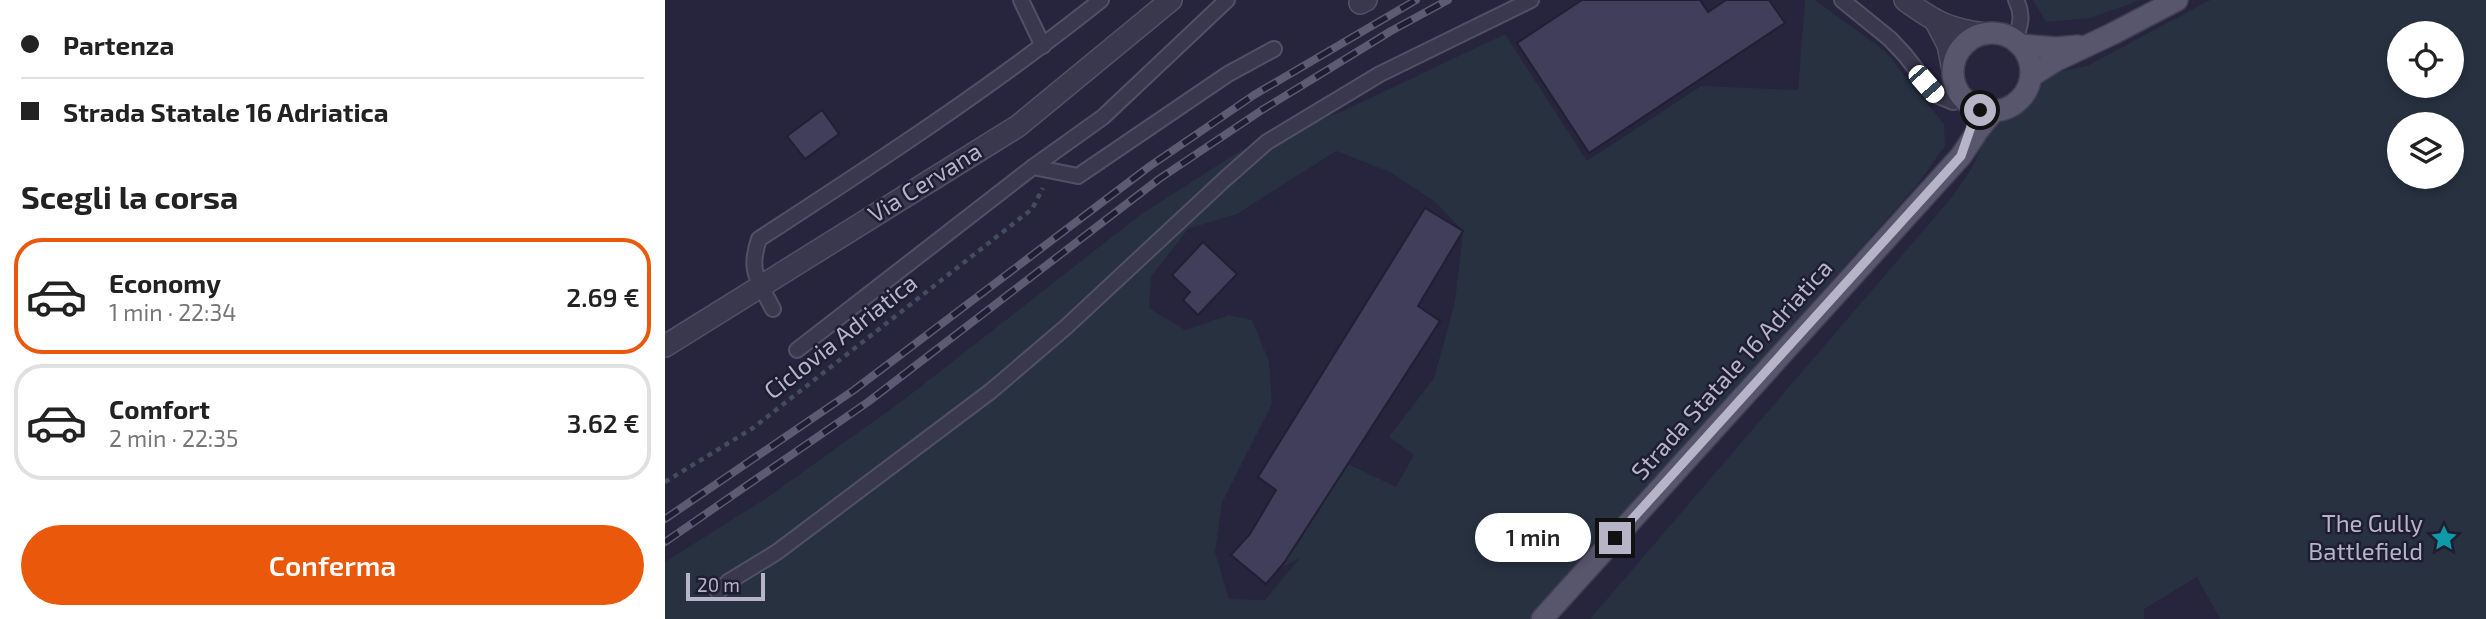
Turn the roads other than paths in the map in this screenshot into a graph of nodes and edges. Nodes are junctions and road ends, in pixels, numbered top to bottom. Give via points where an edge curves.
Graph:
1 (1021, 0) edge
2 (1101, 0) edge
3 (1171, 0) edge
4 (1227, 0) edge
5 (1531, 0) edge
6 (1842, 0) edge
7 (1905, 0) edge
8 (2016, 0) edge
9 (2177, 0) edge
10 (1935, 22) junction
11 (1984, 34) junction
12 (2017, 43) junction
13 (2094, 44) junction
14 (1043, 46) junction
15 (1274, 49) dead end
16 (1953, 70) junction
17 (2031, 76) junction
18 (1966, 102) junction
19 (1993, 112) junction
20 (1961, 156) junction
21 (1034, 167) junction
22 (761, 286) junction
23 (773, 309) dead end
24 (665, 346) edge
25 (797, 351) dead end
26 (718, 592) dead end
27 (1542, 619) edge

1 - 14 lane
2 - 14 lane
3 - 22 street, Via Cervana via 1018,126
4 - 21 lane via 1103,117
5 - 26 lane via 1380,74 1267,142 991,391
6 - 18 lane via 1890,39 1936,95 1953,103
7 - 10 street
8 - 12 lane via 2021,19
9 - 13 main road
10 - 11 street
10 - 16 street via 1948,45
11 - 12 main road via 1995,33
11 - 16 main road via 1963,47
12 - 13 main road via 2057,48
12 - 17 main road via 2029,59
13 - 17 main road
14 - 22 lane via 916,137 759,239 752,259
15 - 21 lane via 1228,74 1079,176
16 - 18 main road
17 - 19 main road via 2023,97
18 - 19 main road
18 - 20 main road via 1971,127
19 - 20 main road, Strada Statale 16 Adriatica
20 - 27 main road, Strada Statale 16 Adriatica
21 - 25 lane
22 - 23 lane
22 - 24 street, Via Cervana

